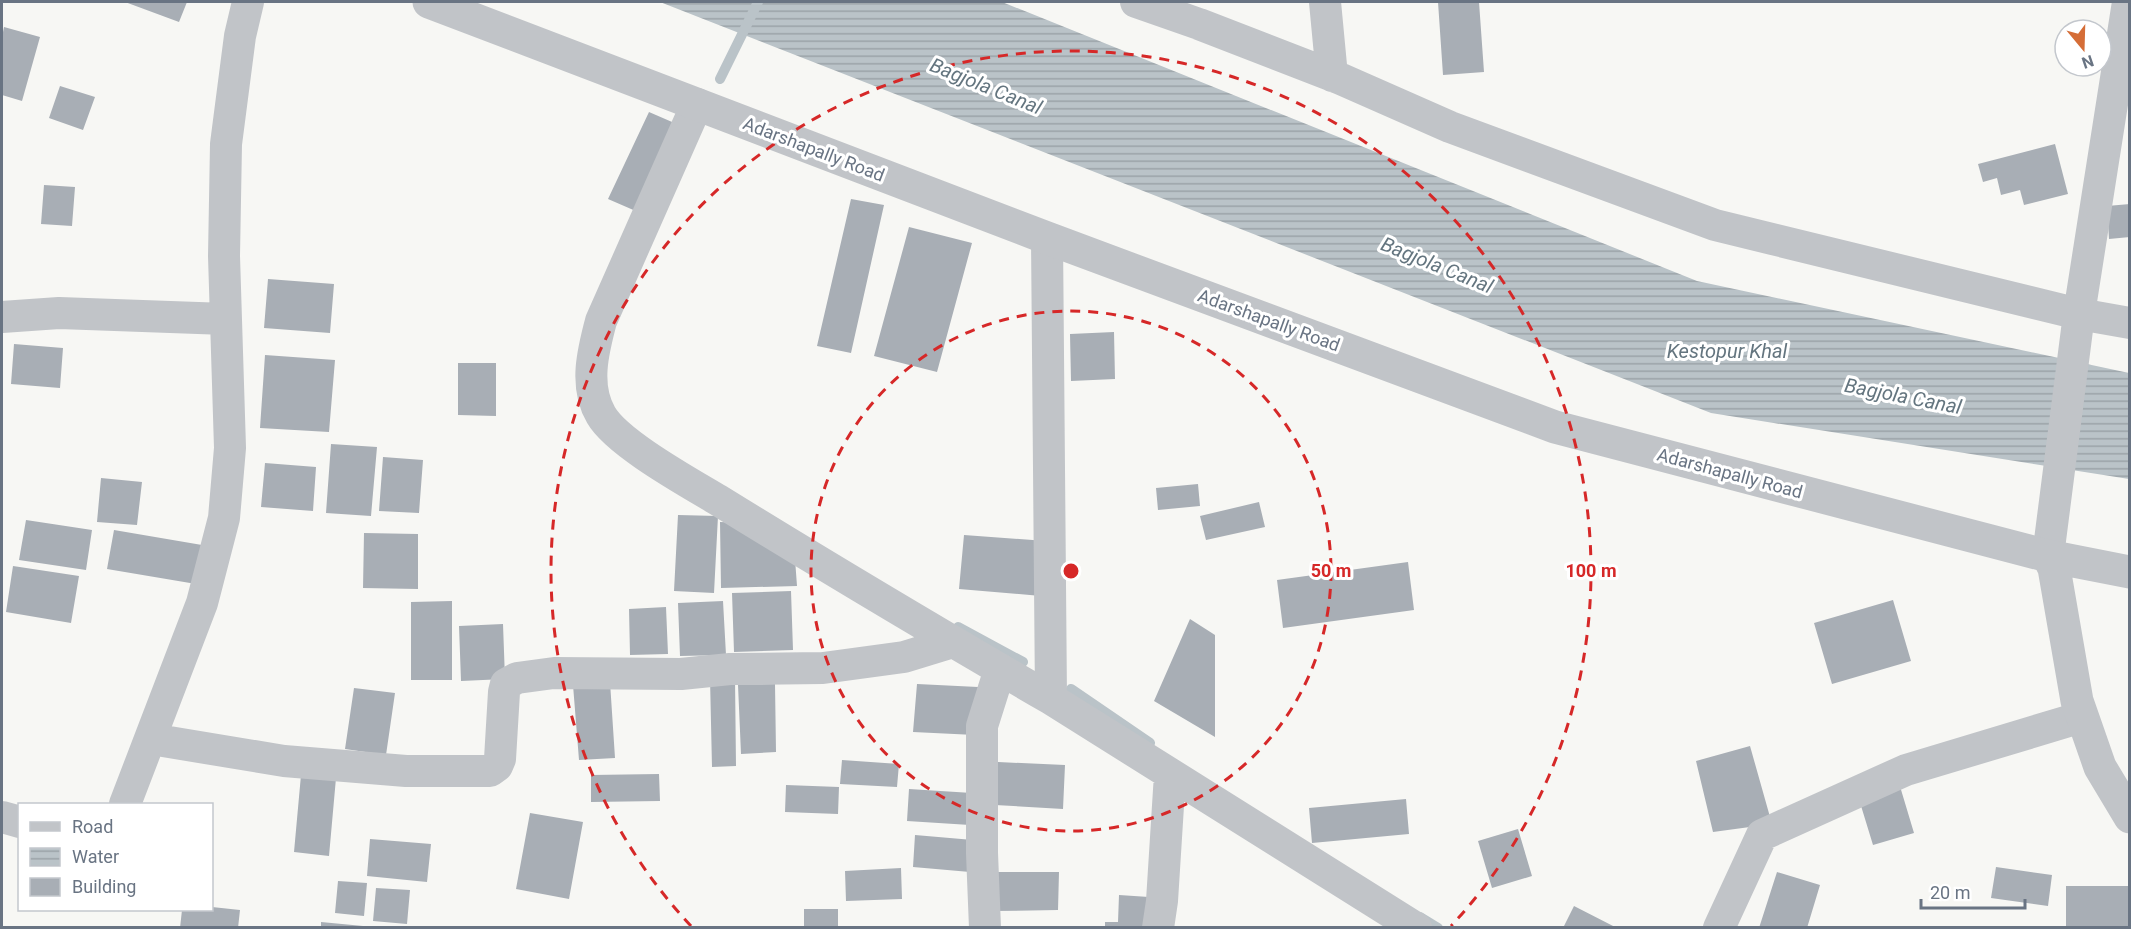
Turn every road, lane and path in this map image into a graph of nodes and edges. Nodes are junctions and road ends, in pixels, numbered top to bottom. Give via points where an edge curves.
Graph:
1 (248, 2) edge
2 (429, 2) edge
3 (1136, 2) edge
4 (1325, 2) edge
5 (2128, 2) edge
6 (1332, 76) junction
7 (697, 104) junction
8 (1047, 238) junction
9 (2079, 314) junction
10 (2, 317) edge
11 (226, 319) junction
12 (2130, 323) edge
13 (2048, 556) junction
14 (2130, 572) edge
15 (953, 642) junction
16 (1000, 669) junction
17 (1051, 699) junction
18 (2082, 717) junction
19 (151, 739) junction
20 (1170, 774) junction
21 (125, 803) edge
22 (2, 817) edge
23 (2130, 817) edge
24 (18, 821) edge
25 (986, 927) edge
26 (1158, 927) edge
27 (1416, 927) edge
28 (1719, 927) edge

1 - 11 street via 226,144
2 - 7 street, Adarshapally Road
3 - 6 street
4 - 6 street
5 - 9 street
6 - 9 street via 1450,127 1715,225
7 - 8 street, Adarshapally Road
7 - 15 street via 601,321 592,358 592,389 601,414 620,438
8 - 13 street, Adarshapally Road via 1555,427
8 - 17 street
9 - 12 street
9 - 13 street
10 - 11 street via 59,313
11 - 19 street via 230,448 224,518 202,603
13 - 14 street, Adarshapally Road
13 - 18 street via 2054,567
15 - 16 street
15 - 19 street via 904,657 823,669 554,673 517,678 506,684 500,759 490,771 406,771 284,761
16 - 17 street
16 - 25 street via 982,726
17 - 20 street
18 - 23 street via 2100,767
18 - 28 street via 1906,770 1762,835
19 - 21 street
20 - 26 street
20 - 27 street
22 - 24 street

